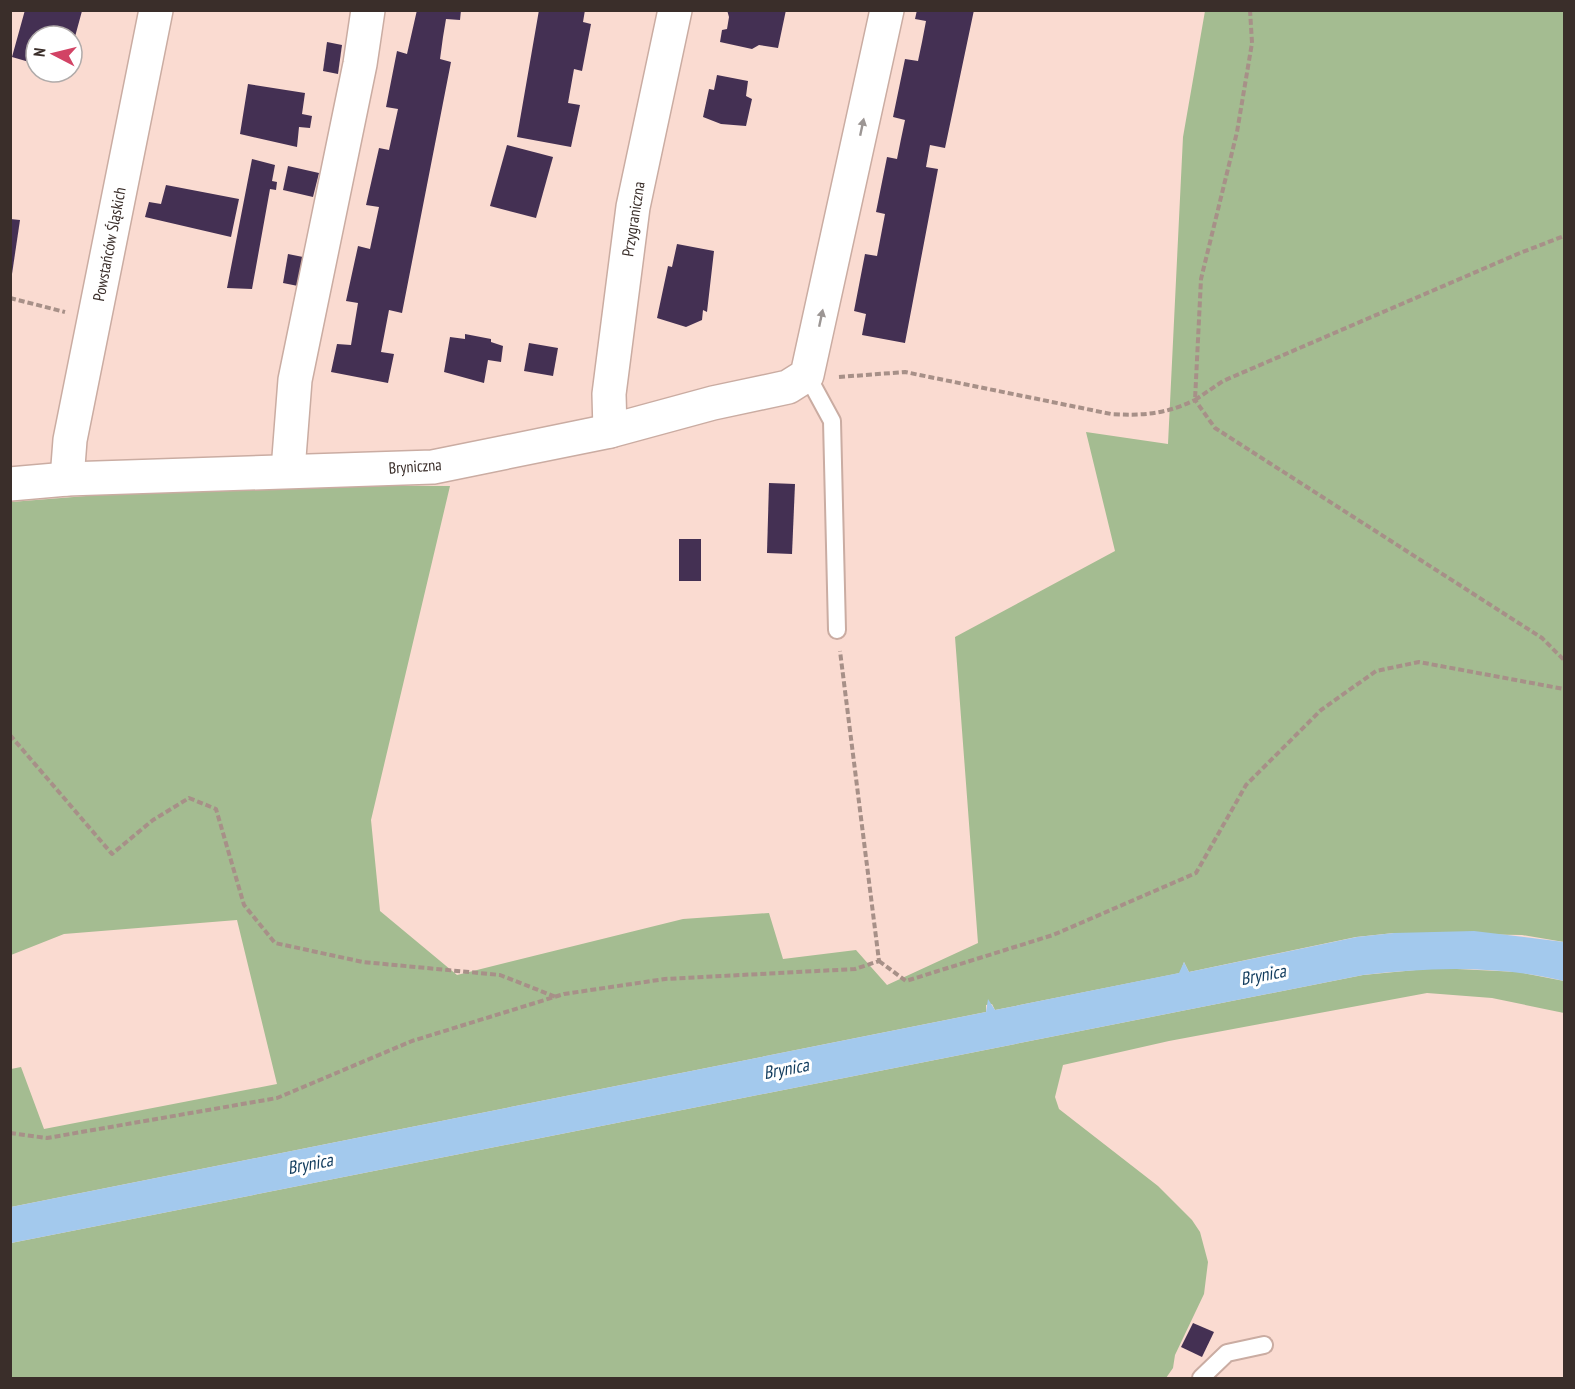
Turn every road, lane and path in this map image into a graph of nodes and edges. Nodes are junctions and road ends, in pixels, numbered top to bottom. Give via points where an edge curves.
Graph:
1 (156, 10) edge
2 (368, 10) edge
3 (675, 10) edge
4 (887, 10) edge
5 (1250, 10) edge
6 (1564, 236) edge
7 (10, 298) edge
8 (94, 319) junction
9 (807, 375) junction
10 (1195, 400) junction
11 (610, 430) junction
12 (288, 470) junction
13 (67, 479) junction
14 (10, 484) edge
15 (837, 630) joint
16 (1564, 660) edge
17 (1564, 689) edge
18 (10, 735) edge
19 (879, 961) junction
20 (556, 997) junction
21 (10, 1133) edge
22 (1264, 1345) dead end
23 (1201, 1378) edge

1 - 8 street, Powstańców Śląskich
2 - 12 street via 295,380
3 - 11 street, Przygraniczna via 633,207 609,394
9 -> 4 street
5 - 10 path via 1252,43 1237,132 1201,279
6 - 10 path via 1223,381
7 - 8 path
8 - 13 street, Powstańców Śląskich via 70,440
9 - 10 path via 905,372 1111,414 1144,417 1175,410
9 - 11 street, Bryniczna via 788,387
9 - 15 lane via 832,421
10 - 16 path via 1215,428 1542,638
11 - 12 street, Bryniczna via 433,467
12 - 13 street, Bryniczna
13 - 14 street, Bryniczna
15 - 19 path
17 - 19 path via 1419,662 1376,670 1321,710 1246,785 1196,873 1053,934 906,981
18 - 20 path via 112,854 153,820 189,798 216,809 244,905 275,944 363,962 501,975
19 - 20 path via 855,969 665,979
20 - 21 path via 412,1041 277,1098 47,1138
22 - 23 lane via 1227,1353

